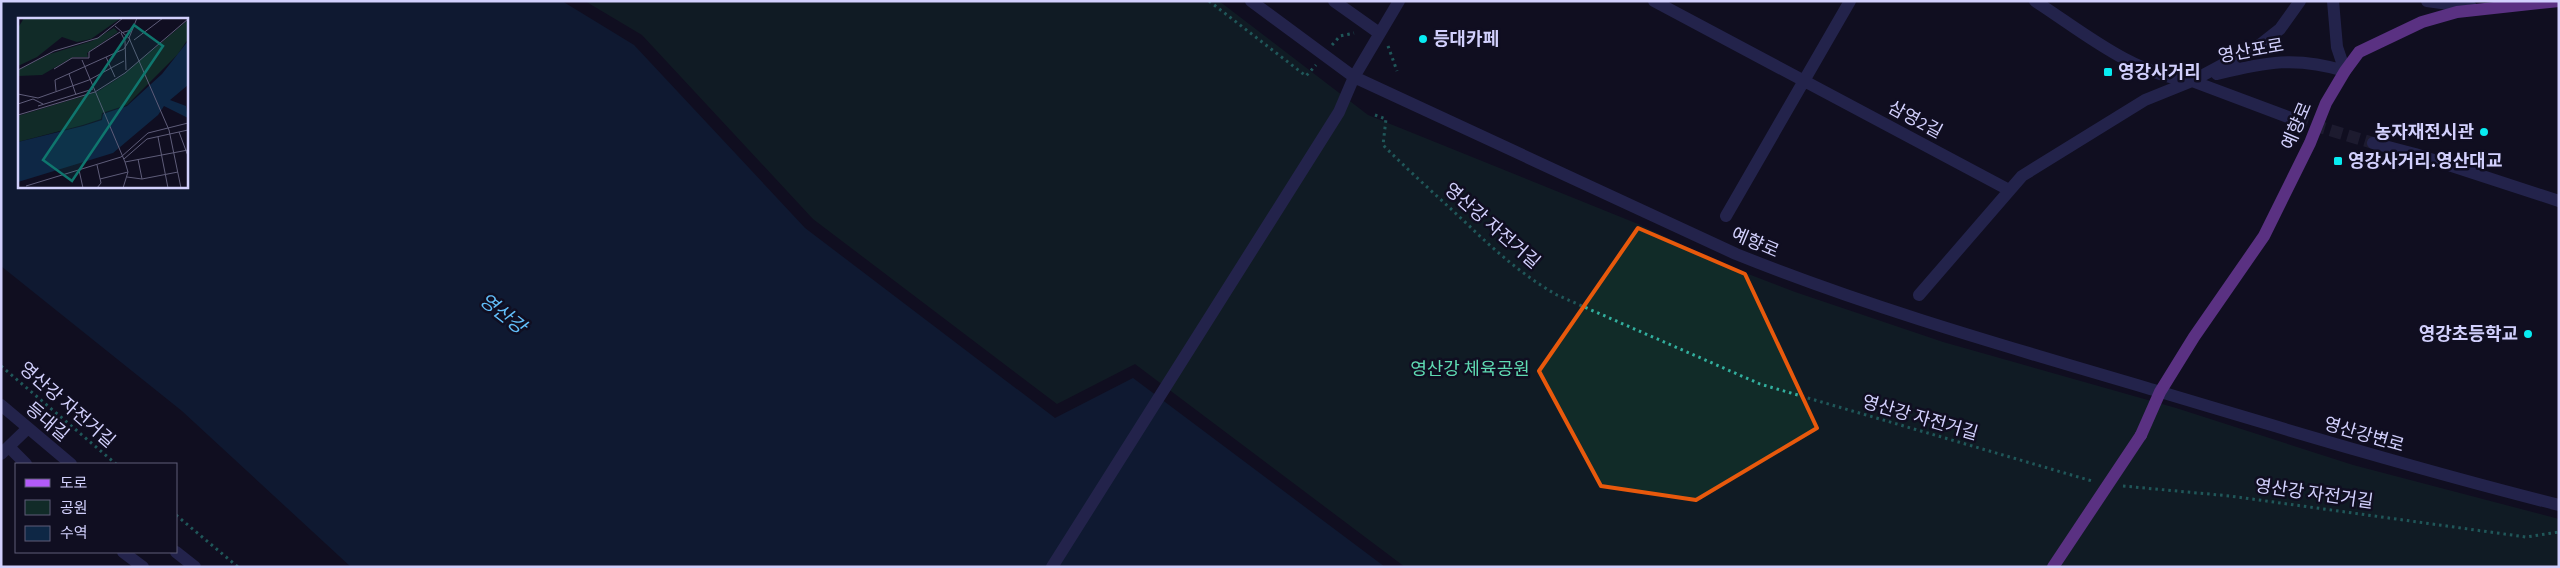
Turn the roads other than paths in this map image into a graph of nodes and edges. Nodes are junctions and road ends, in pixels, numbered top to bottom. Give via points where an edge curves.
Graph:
1 (1251, 1) edge
2 (1334, 1) edge
3 (1400, 1) edge
4 (1654, 1) edge
5 (1850, 1) edge
6 (2035, 1) edge
7 (2300, 1) edge
8 (2333, 1) edge
9 (2427, 1) edge
10 (2559, 1) edge
11 (2498, 9) junction
12 (1379, 33) junction
13 (2345, 71) junction
14 (1354, 77) junction
15 (1804, 81) junction
16 (2192, 81) junction
17 (2296, 120) tunnel mouth
18 (2373, 143) tunnel mouth
19 (2009, 190) junction
20 (2559, 202) edge
21 (1726, 216) dead end
22 (1919, 295) dead end
23 (2160, 392) junction
24 (1, 405) edge
25 (28, 428) junction
26 (5, 450) edge
27 (24, 463) edge
28 (69, 463) edge
29 (2559, 505) edge
30 (124, 553) edge
31 (177, 553) edge
32 (143, 567) edge
33 (195, 567) edge
34 (1052, 567) edge
35 (2053, 567) edge

1 - 14 street
2 - 12 street
3 - 12 street
4 - 15 street, 삼영2길
5 - 15 street
6 - 16 street, 영산포로 via 2136,65 2170,78
7 - 16 street via 2280,29 2261,44
8 - 13 street via 2337,47
9 - 11 street
10 - 11 main road, 예향로
11 - 13 main road, 예향로 via 2457,12 2422,22 2359,52
12 - 14 street
13 - 16 street, 영산포로 via 2297,61 2254,65
13 - 23 main road, 예향로 via 2326,103 2264,236
14 - 23 street, 예향로 via 1736,254 1800,280 1929,324
14 - 34 street via 1339,112
15 - 19 street, 삼영2길
15 - 21 street
16 - 17 street
16 - 19 street via 2145,100 2022,176
18 - 20 street
19 - 22 street
23 - 29 street, 영산강변로 via 2357,452
23 - 35 main road, 예향로, bridge via 2141,435
24 - 25 street, 등대길
25 - 26 street
25 - 28 street, 등대길
26 - 27 street
30 - 32 street
31 - 33 street

